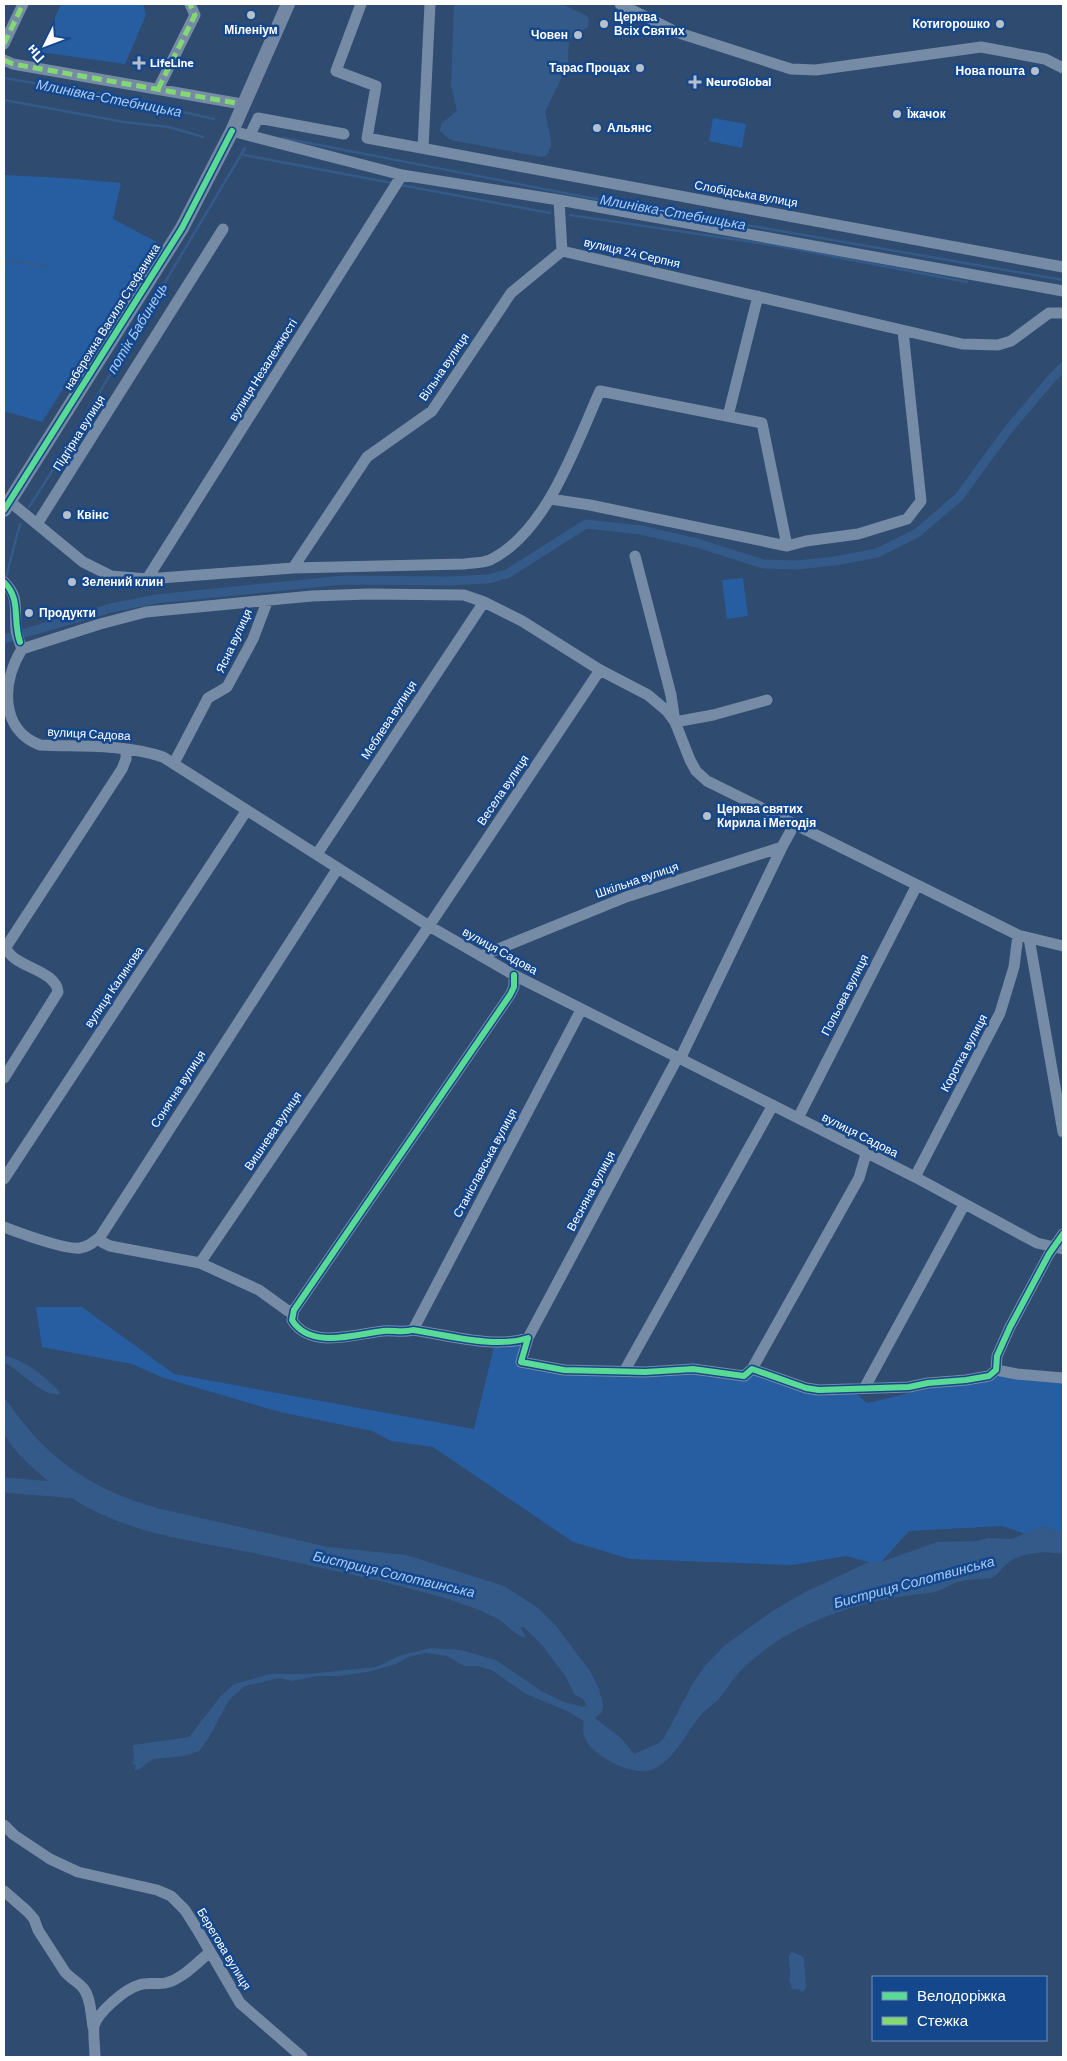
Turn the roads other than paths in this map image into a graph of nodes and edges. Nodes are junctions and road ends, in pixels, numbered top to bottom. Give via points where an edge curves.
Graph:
1 (23, 4) edge
2 (190, 4) edge
3 (288, 4) edge
4 (361, 4) edge
5 (430, 4) edge
6 (620, 4) edge
7 (4, 44) edge
8 (4, 60) edge
9 (1063, 68) edge
10 (158, 89) junction
11 (236, 103) dead end
12 (232, 131) junction
13 (344, 134) dead end
14 (250, 135) junction
15 (423, 148) junction
16 (402, 175) junction
17 (559, 200) junction
18 (223, 229) dead end
19 (562, 251) junction
20 (1063, 267) edge
21 (1063, 291) edge
22 (758, 296) junction
23 (1063, 313) edge
24 (903, 331) junction
25 (728, 416) junction
26 (550, 499) junction
27 (6, 506) edge
28 (37, 524) junction
29 (787, 546) junction
30 (635, 556) dead end
31 (293, 568) junction
32 (147, 580) junction
33 (4, 582) edge
34 (267, 602) junction
35 (484, 602) junction
36 (21, 645) junction
37 (600, 670) junction
38 (767, 700) dead end
39 (675, 722) junction
40 (126, 749) junction
41 (174, 763) junction
42 (247, 810) junction
43 (794, 825) junction
44 (782, 847) junction
45 (317, 854) junction
46 (338, 868) junction
47 (917, 885) junction
48 (429, 926) junction
49 (1018, 935) junction
50 (1030, 938) junction
51 (1063, 946) edge
52 (481, 956) junction
53 (514, 976) junction
54 (581, 1010) junction
55 (679, 1058) junction
56 (4, 1078) edge
57 (773, 1105) junction
58 (798, 1118) junction
59 (1063, 1132) edge
60 (866, 1154) junction
61 (915, 1177) junction
62 (4, 1179) edge
63 (964, 1205) junction
64 (4, 1227) edge
65 (1063, 1234) edge
66 (100, 1237) junction
67 (1059, 1247) edge
68 (200, 1263) junction
69 (294, 1310) junction
70 (413, 1330) junction
71 (528, 1338) junction
72 (752, 1368) junction
73 (625, 1370) junction
74 (996, 1370) junction
75 (1063, 1378) edge
76 (865, 1387) junction
77 (4, 1825) edge
78 (4, 1891) edge
79 (210, 1952) junction
80 (93, 2027) junction
81 (95, 2057) edge
82 (302, 2057) edge

1 - 7 street
2 - 10 street via 195,15
3 - 12 main road, набережна Василя Стефаника
4 - 15 street, Слобідська вулиця via 336,71 376,86 367,138
5 - 15 street
6 - 9 street via 676,32 791,69 816,70 981,47 1045,59
8 - 10 street
10 - 11 street
12 - 14 street
12 - 27 main road, набережна Василя Стефаника via 182,228
13 - 14 street via 258,118
14 - 16 street
15 - 20 street, Слобідська вулиця
16 - 17 street
16 - 32 street, вулиця Незалежності
17 - 19 street
17 - 21 street
18 - 28 street, Підгірна вулиця
19 - 22 street, вулиця 24 Серпня
19 - 31 street, Вільна вулиця via 510,293 432,411 367,457
22 - 24 street, вулиця 24 Серпня
22 - 25 street
23 - 24 street, вулиця 24 Серпня via 1049,313 1011,341 998,345 962,344
24 - 29 street via 921,501 908,519 858,534
25 - 26 street via 600,391
25 - 29 street via 762,423
26 - 29 street
26 - 31 street via 538,518 513,545 489,561
27 - 28 street
28 - 32 street via 83,562 111,576
30 - 39 street via 671,694
31 - 32 street
33 - 36 street via 12,589 16,603 16,631
34 - 35 street via 368,594 464,595
34 - 36 street via 146,612
34 - 41 street, Ясна вулиця via 253,639 227,687 208,698
35 - 37 street via 522,621
35 - 45 street, Меблева вулиця
36 - 40 street, вулиця Садова via 4,697 6,714 15,731 40,745
37 - 39 street via 648,695
37 - 48 street, Весела вулиця
38 - 39 street
39 - 43 street via 690,760 707,781
40 - 41 street, вулиця Садова via 147,752
40 - 56 street via 122,769 6,947 11,955 51,980 58,987 58,992
41 - 42 street, вулиця Садова
42 - 45 street, вулиця Садова
42 - 62 street, вулиця Калинова
43 - 44 street
43 - 47 street
44 - 52 street, Шкільна вулиця via 626,897
44 - 55 street, Весняна вулиця
45 - 46 street, вулиця Садова
46 - 48 street, вулиця Садова
46 - 66 street, Сонячна вулиця
47 - 49 street
47 - 58 street, Польова вулиця
48 - 52 street, вулиця Садова
48 - 68 street, Вишнева вулиця
49 - 50 street
49 - 61 street, Коротка вулиця via 1014,967 1000,1013
50 - 51 street
50 - 59 street
52 - 53 street, вулиця Садова
53 - 54 street, вулиця Садова
53 - 69 street via 510,996
54 - 55 street, вулиця Садова
54 - 70 street, Станіславська вулиця
55 - 57 street, вулиця Садова
55 - 71 street, Весняна вулиця
57 - 58 street, вулиця Садова
57 - 73 street
58 - 60 street, вулиця Садова
60 - 61 street, вулиця Садова
60 - 72 street via 859,1178
61 - 63 street, вулиця Садова
63 - 67 street, вулиця Садова via 1037,1243
63 - 76 street
64 - 66 street via 78,1249 90,1246
65 - 67 street
66 - 68 street via 110,1246
67 - 74 street via 1010,1327 997,1356
68 - 69 street via 259,1290 288,1311
69 - 70 street via 292,1320 296,1327 308,1334 327,1338
70 - 71 street via 495,1342
71 - 73 street, Весняна вулиця via 520,1362 564,1370
72 - 73 street via 744,1376 693,1369 672,1372
72 - 76 street via 806,1388 852,1390
74 - 75 street
74 - 76 street via 990,1376 966,1380 909,1387
77 - 79 street, Берегова вулиця via 14,1836 50,1859 78,1872 158,1890 171,1896 185,1910
78 - 80 street via 27,1911 65,1972 84,1988
79 - 80 street via 172,1982 138,1985 120,1995
79 - 82 street, Берегова вулиця via 240,2003
80 - 81 street

